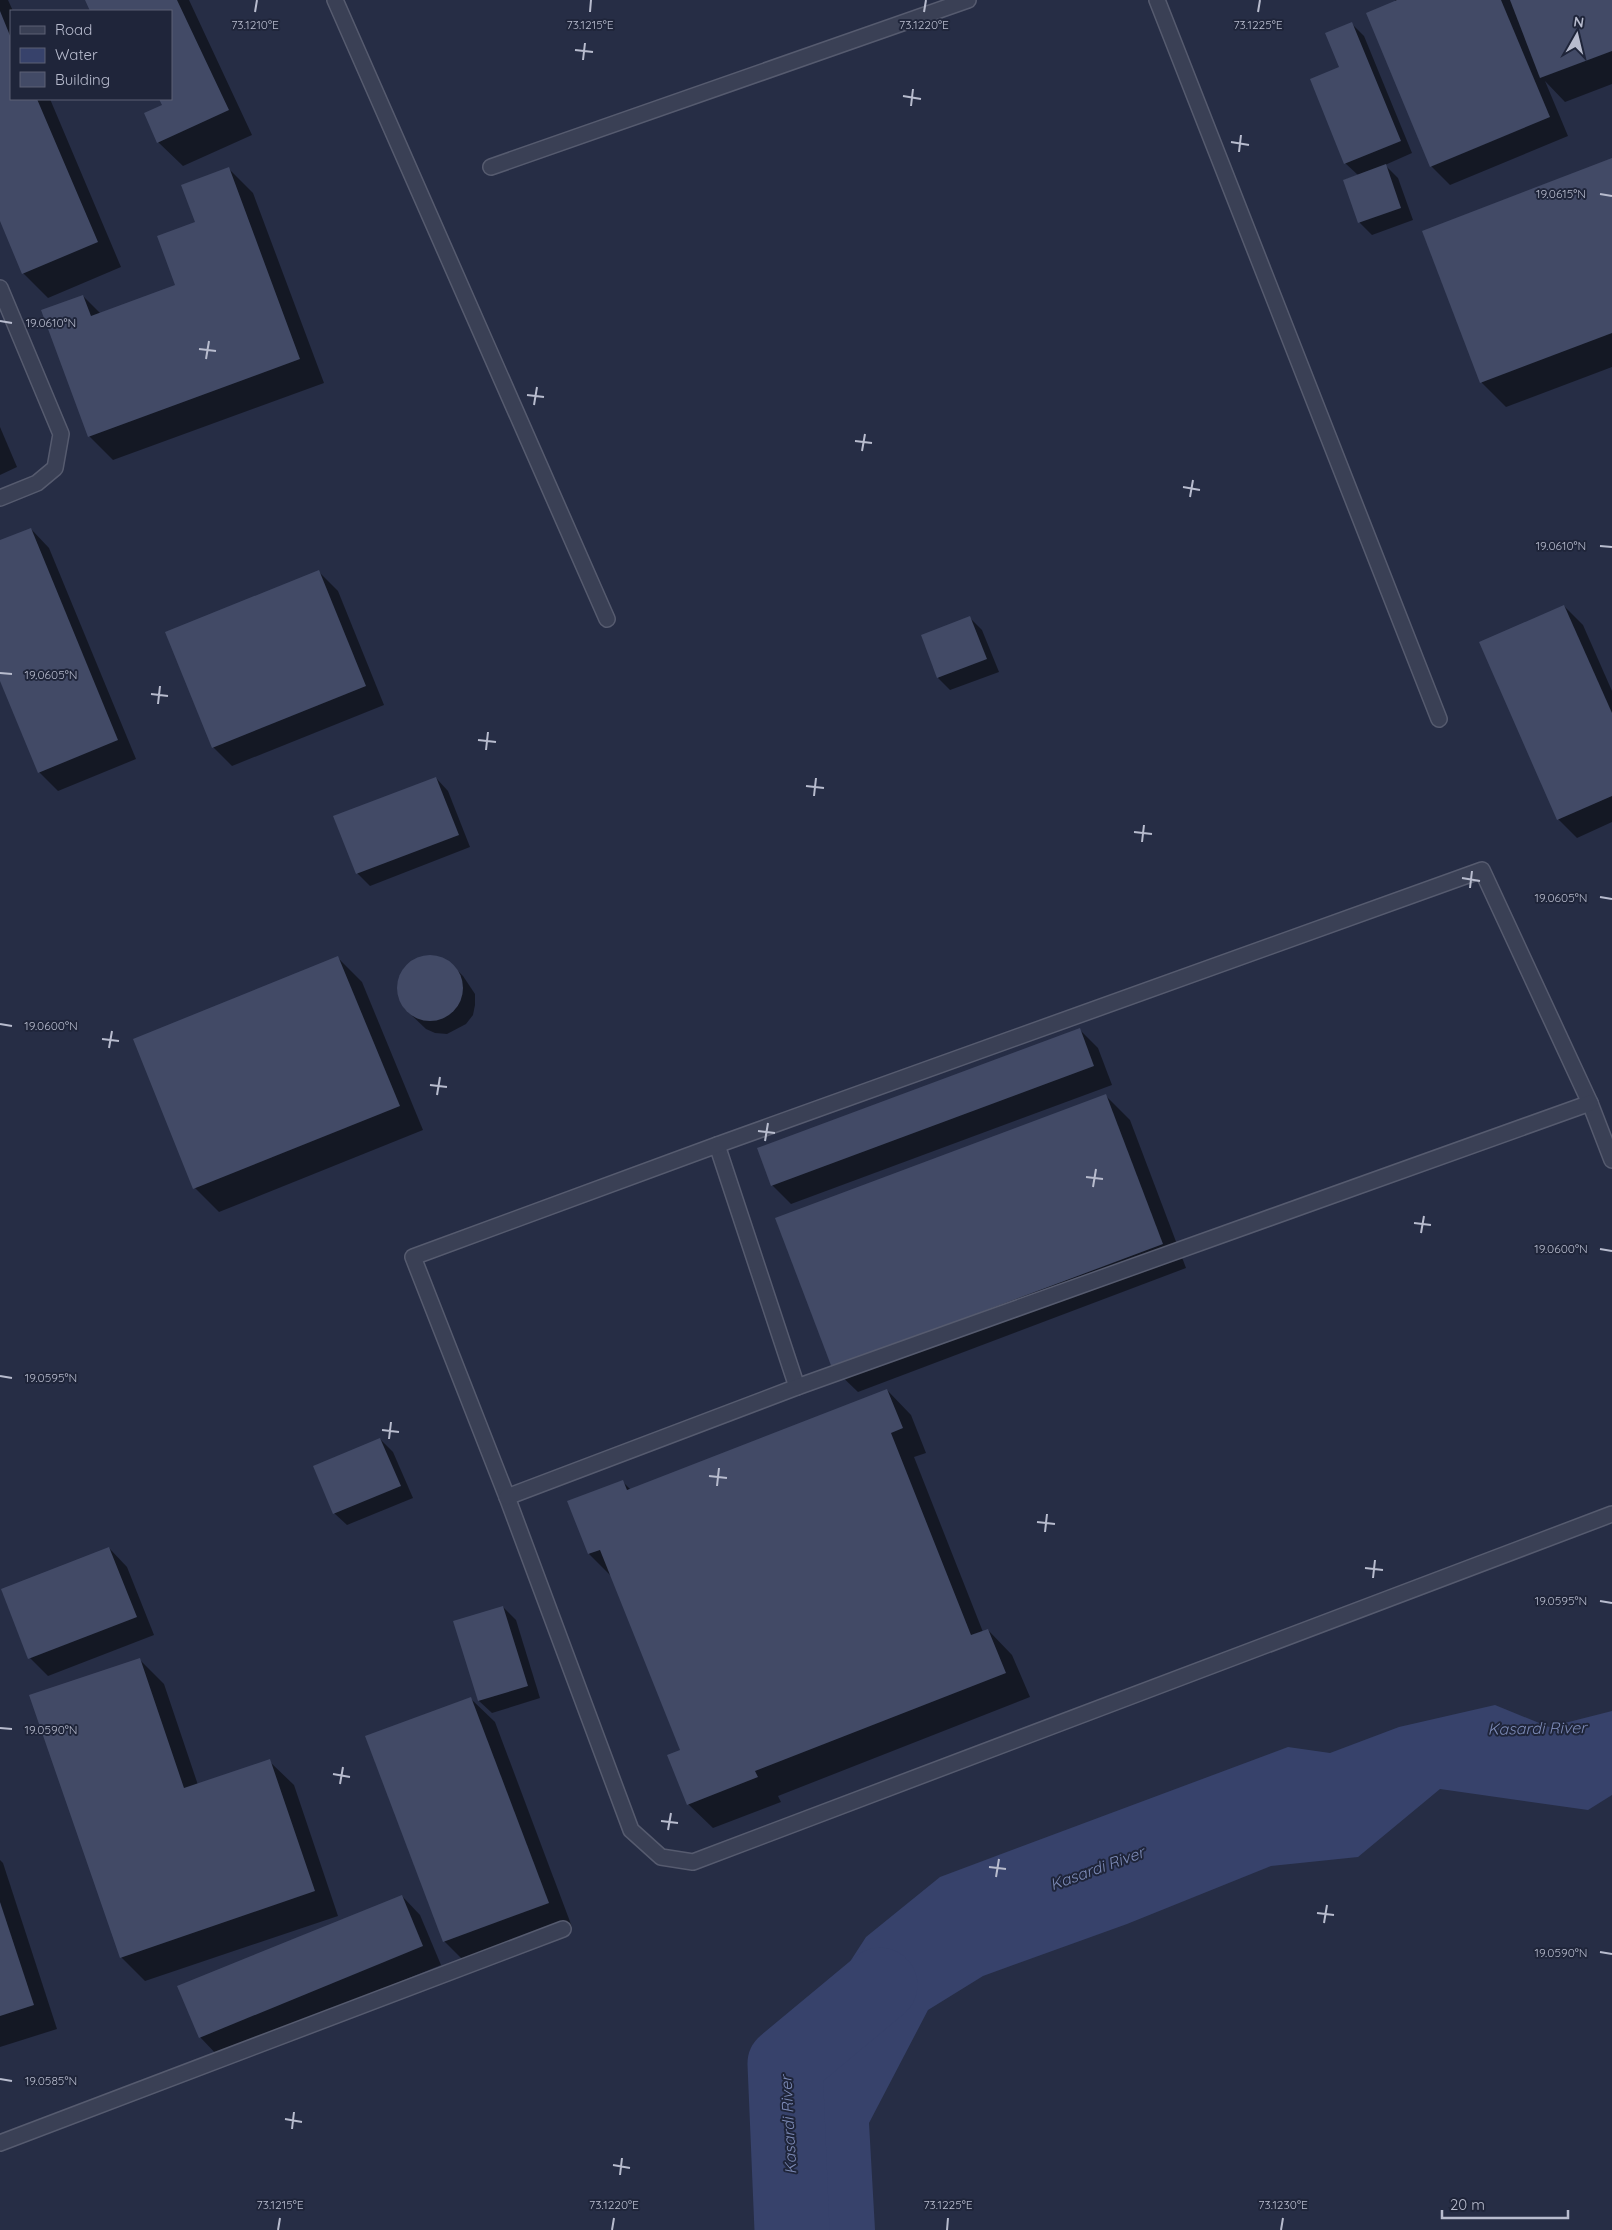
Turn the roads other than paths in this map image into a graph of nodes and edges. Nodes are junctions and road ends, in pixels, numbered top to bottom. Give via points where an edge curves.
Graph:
1 (335, 0) edge
2 (968, 0) edge
3 (1157, 0) edge
4 (491, 167) dead end
5 (0, 288) edge
6 (0, 498) edge
7 (607, 619) dead end
8 (1439, 719) dead end
9 (1590, 1103) junction
10 (717, 1145) junction
11 (1612, 1160) edge
12 (797, 1387) junction
13 (507, 1496) junction
14 (1612, 1514) edge
15 (563, 1929) dead end
16 (0, 2143) edge

1 - 7 street
2 - 4 street
3 - 8 street
5 - 6 street via 61,434 55,468 37,483
9 - 10 street via 1482,870
9 - 11 street
9 - 12 street
10 - 12 street
10 - 13 street via 413,1257
12 - 13 street
13 - 14 street via 631,1830 661,1857 694,1862
15 - 16 street

